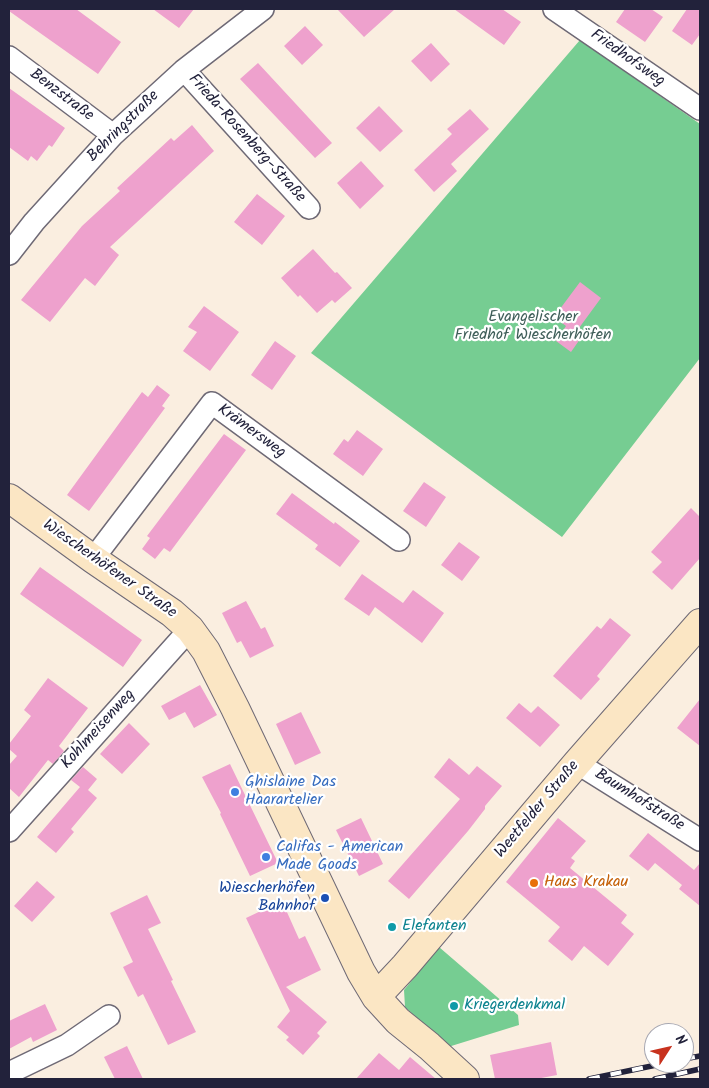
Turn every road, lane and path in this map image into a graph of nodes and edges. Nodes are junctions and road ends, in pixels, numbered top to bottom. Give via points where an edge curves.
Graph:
1 (554, 9) edge
2 (253, 11) edge
3 (9, 57) edge
4 (184, 70) junction
5 (700, 110) edge
6 (113, 135) junction
7 (309, 208) dead end
8 (9, 254) edge
9 (9, 498) edge
10 (399, 540) dead end
11 (93, 559) junction
12 (700, 623) edge
13 (190, 629) junction
14 (577, 763) junction
15 (9, 831) edge
16 (700, 840) edge
17 (376, 997) junction
18 (109, 1016) dead end
19 (9, 1073) edge
20 (464, 1079) edge

1 - 5 street, Friedhofsweg
2 - 4 street, Behringstraße
3 - 6 street, Benzstraße
4 - 6 street, Behringstraße
4 - 7 street, Frieda-Rosenberg-Straße
6 - 8 street, Behringstraße
9 - 11 street, Wiescherhöfener Straße
10 - 11 street, Krämersweg via 212,403
11 - 13 street, Wiescherhöfener Straße
12 - 14 street, Weetfelder Straße
13 - 15 street, Kohlmeisenweg
13 - 17 street, Wiescherhöfener Straße via 206,652 235,708 357,964
14 - 16 street, Baumhofstraße
14 - 17 street, Weetfelder Straße
17 - 20 street, Wiescherhöfener Straße via 398,1021
18 - 19 street via 67,1045

